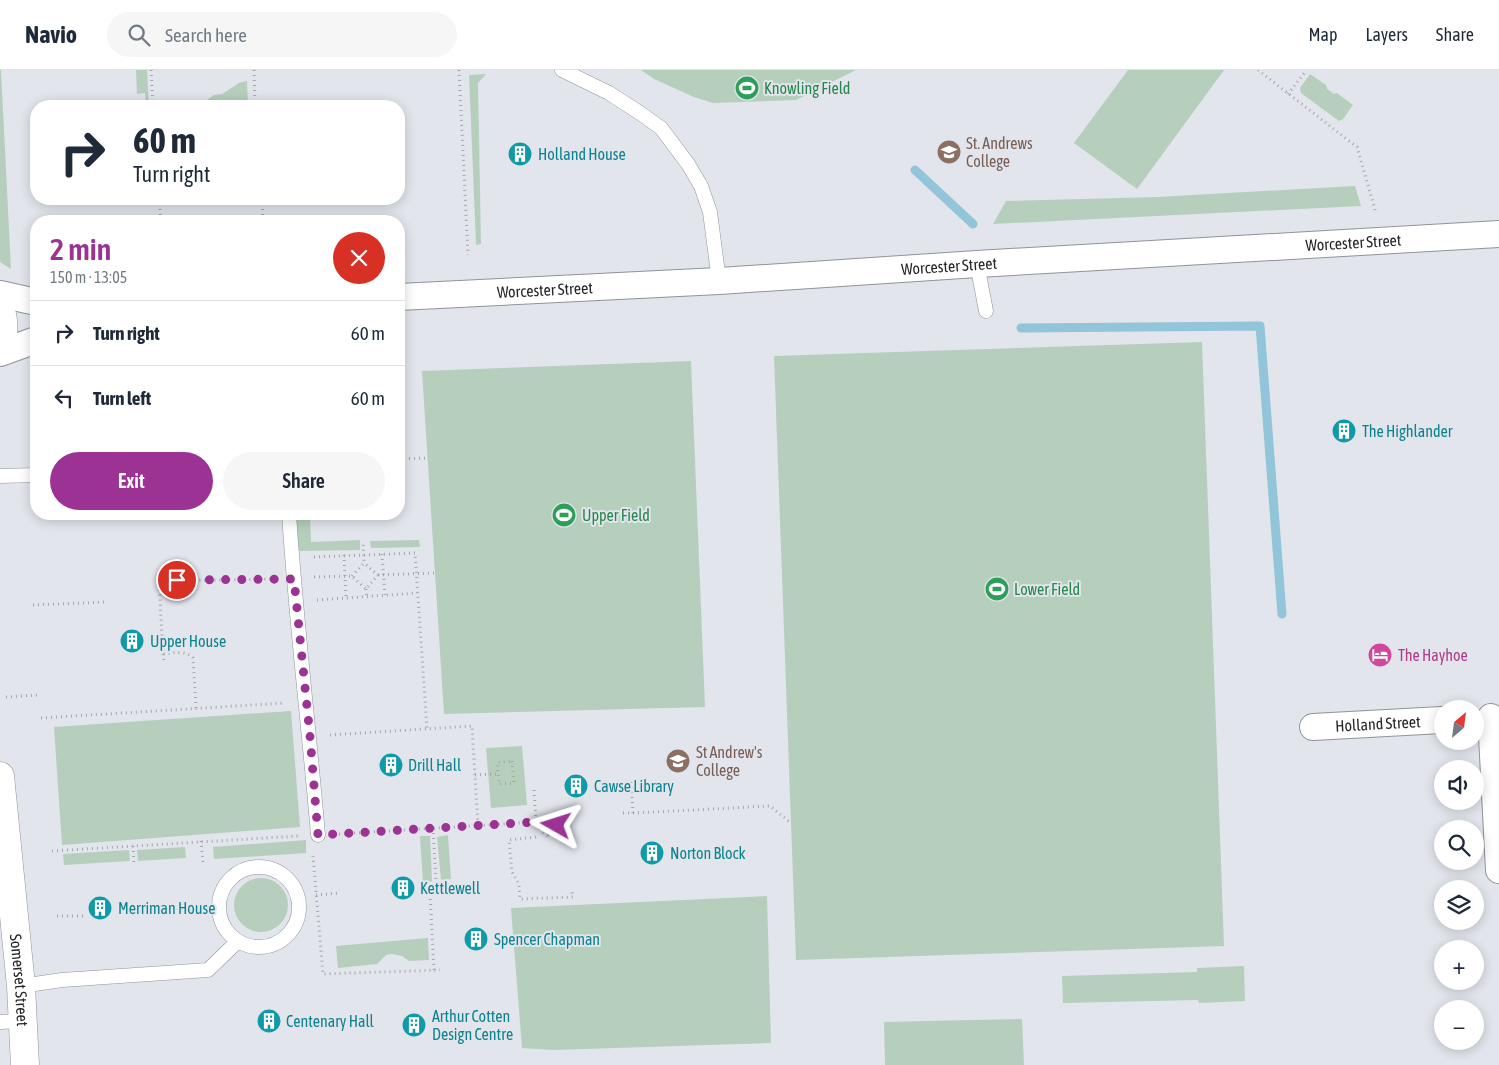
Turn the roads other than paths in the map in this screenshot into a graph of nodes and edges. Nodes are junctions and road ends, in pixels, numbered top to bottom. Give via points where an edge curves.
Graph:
1 (562, 70) edge
2 (1499, 234) edge
3 (977, 264) junction
4 (719, 281) junction
5 (0, 294) edge
6 (405, 297) edge
7 (30, 301) edge
8 (0, 308) edge
9 (986, 311) dead end
10 (30, 342) edge
11 (0, 347) edge
12 (0, 353) edge
13 (0, 476) edge
14 (30, 476) edge
15 (289, 520) edge
16 (1488, 717) edge
17 (1434, 720) edge
18 (1313, 726) dead end
19 (0, 776) edge
20 (318, 835) road end
21 (1499, 870) edge
22 (238, 941) junction
23 (21, 986) junction
24 (11, 1022) edge
25 (26, 1065) edge

1 - 4 lane via 640,112 661,128 688,164 701,186 710,212
2 - 3 street, Worcester Street
3 - 4 street, Worcester Street
3 - 9 lane
4 - 6 street, Worcester Street
5 - 7 street
8 - 11 main road via 4,334
10 - 12 street
13 - 14 lane
15 - 20 lane
16 - 21 street
17 - 18 street, Holland Street
19 - 23 main road, Somerset Street
22 - 22 lane via 264,948 276,944 295,926 299,900 295,888 278,871 259,866 250,868 233,876 224,887 220,897 222,923
22 - 23 lane via 208,970
23 - 24 main road, Somerset Street
24 - 25 main road, Somerset Street

